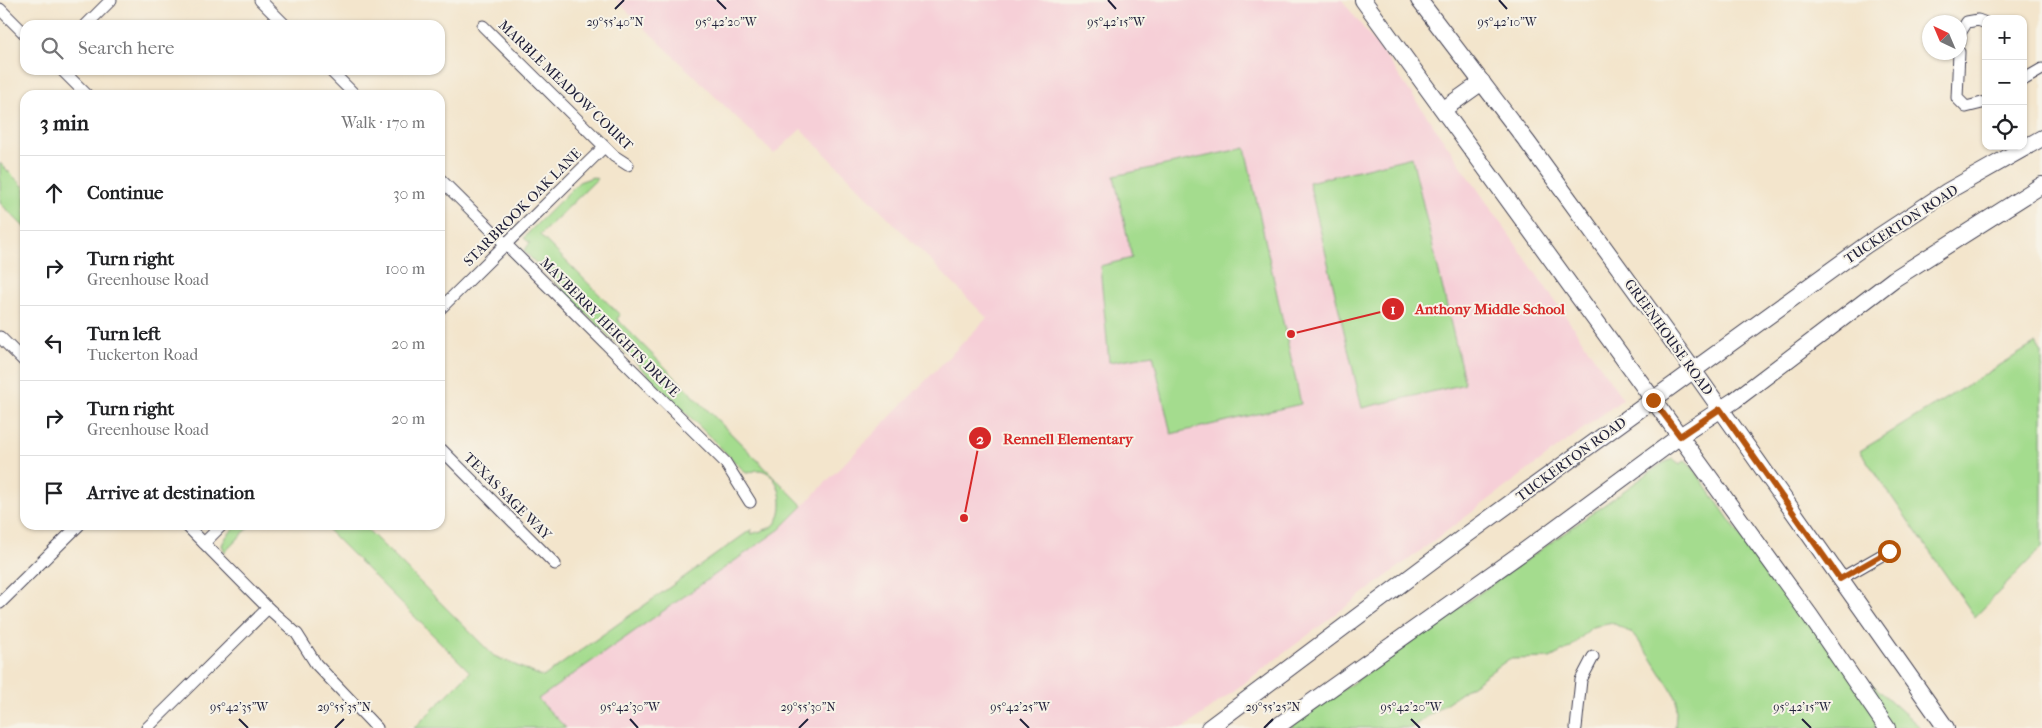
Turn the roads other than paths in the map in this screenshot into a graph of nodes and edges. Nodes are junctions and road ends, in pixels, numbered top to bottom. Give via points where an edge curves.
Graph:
1 (111, 0) edge
2 (260, 0) edge
3 (1363, 0) edge
4 (1419, 0) edge
5 (0, 9) edge
6 (91, 20) edge
7 (280, 20) edge
8 (1982, 22) edge
9 (1967, 23) edge
10 (483, 26) dead end
11 (20, 29) edge
12 (1958, 60) edge
13 (2042, 69) edge
14 (2027, 74) edge
15 (67, 75) edge
16 (335, 75) edge
17 (1482, 82) junction
18 (83, 90) edge
19 (350, 90) edge
20 (1982, 103) edge
21 (1444, 109) junction
22 (2042, 138) edge
23 (604, 146) junction
24 (628, 165) dead end
25 (445, 184) edge
26 (2042, 185) edge
27 (506, 244) junction
28 (445, 304) edge
29 (0, 337) edge
30 (20, 357) edge
31 (1694, 371) junction
32 (1653, 400) junction
33 (1720, 409) junction
34 (1680, 436) junction
35 (445, 453) edge
36 (750, 502) dead end
37 (74, 530) edge
38 (191, 530) edge
39 (217, 530) edge
40 (204, 542) junction
41 (1889, 551) dead end
42 (555, 564) dead end
43 (1840, 579) junction
44 (0, 603) edge
45 (268, 608) junction
46 (1593, 657) dead end
47 (147, 728) edge
48 (377, 728) edge
49 (1209, 728) edge
50 (1275, 728) edge
51 (1576, 728) edge
52 (1887, 728) edge
53 (1946, 728) edge

1 - 6 street
2 - 7 street
3 - 21 main road
4 - 17 main road, GREENHOUSE ROAD
5 - 11 street
8 - 9 street
10 - 23 street, MARBLE MEADOW COURT
12 - 20 street via 1957,98 1966,107
13 - 14 street
15 - 18 street
16 - 19 street
17 - 21 main road
17 - 31 main road, GREENHOUSE ROAD
21 - 32 main road
22 - 31 main road, TUCKERTON ROAD via 1948,192 1866,245
23 - 24 street, MARBLE MEADOW COURT
23 - 27 street, STARBROOK OAK LANE
25 - 27 street, MAYBERRY HEIGHTS DRIVE
26 - 33 main road via 1894,279
27 - 28 street, STARBROOK OAK LANE
27 - 36 street, MAYBERRY HEIGHTS DRIVE via 725,462
29 - 30 street
31 - 32 main road, TUCKERTON ROAD
31 - 33 main road, GREENHOUSE ROAD
32 - 34 main road
32 - 49 main road, TUCKERTON ROAD
33 - 34 main road
33 - 43 main road, GREENHOUSE ROAD
34 - 50 main road
34 - 52 main road
35 - 42 street, TEXAS SAGE WAY
37 - 44 street
38 - 40 street
39 - 40 street
40 - 45 street
41 - 43 street
43 - 53 main road, GREENHOUSE ROAD
45 - 47 street
45 - 48 street via 297,634 316,664
46 - 51 street via 1581,680

